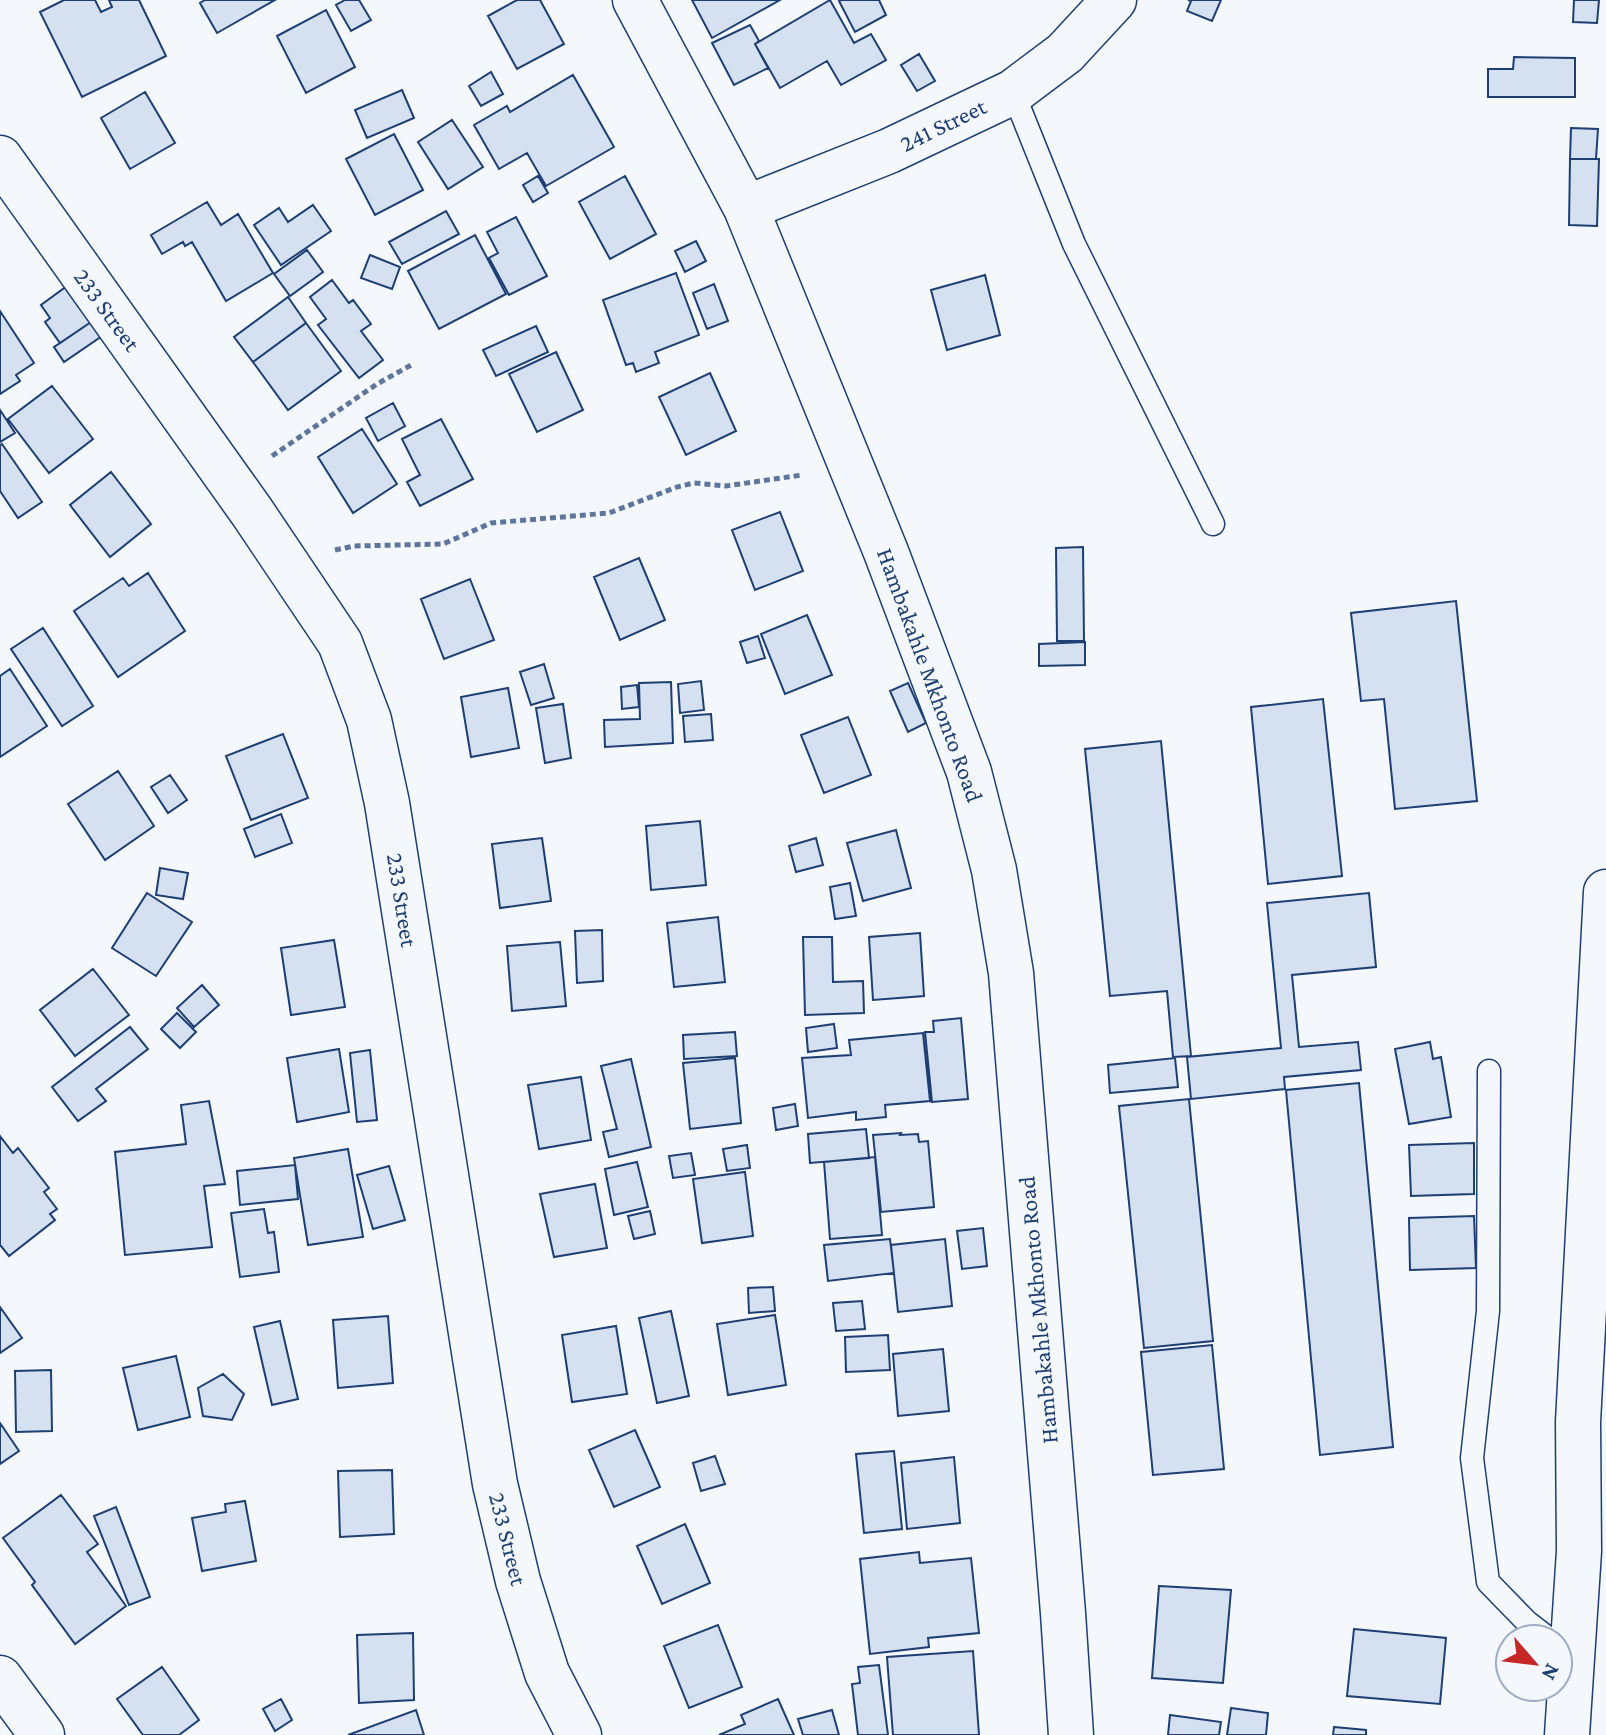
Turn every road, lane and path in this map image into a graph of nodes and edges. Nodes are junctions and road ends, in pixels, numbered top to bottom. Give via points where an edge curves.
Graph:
1 (635, 0) edge
2 (1114, 0) edge
3 (1013, 92) junction
4 (0, 158) edge
5 (746, 208) junction
6 (413, 364) dead end
7 (850, 464) junction
8 (231, 483) junction
9 (1213, 524) dead end
10 (291, 570) junction
11 (1606, 892) edge
12 (1489, 1071) dead end
13 (1528, 1623) edge
14 (1565, 1623) edge
15 (0, 1678) edge
16 (1564, 1703) edge
17 (42, 1735) edge
18 (579, 1735) edge
19 (1071, 1735) edge
20 (1567, 1735) edge

1 - 5 street, Hambakahle Mkhonto Road
2 - 3 street, 241 Street via 1065,53
3 - 5 street, 241 Street via 889,151
3 - 9 lane via 1074,244
4 - 8 street, 233 Street
5 - 7 street, Hambakahle Mkhonto Road
6 - 8 path
7 - 10 path via 726,486 694,483 609,513 491,523 443,544 328,551
7 - 19 street, Hambakahle Mkhonto Road via 969,772 994,870 1011,973
8 - 10 street, 233 Street
10 - 18 street, 233 Street via 340,643 369,720 387,803 495,1484 547,1673
11 - 14 street via 1578,1422 1579,1551
12 - 13 lane via 1488,1311 1472,1458 1488,1582
15 - 17 street
16 - 20 street

